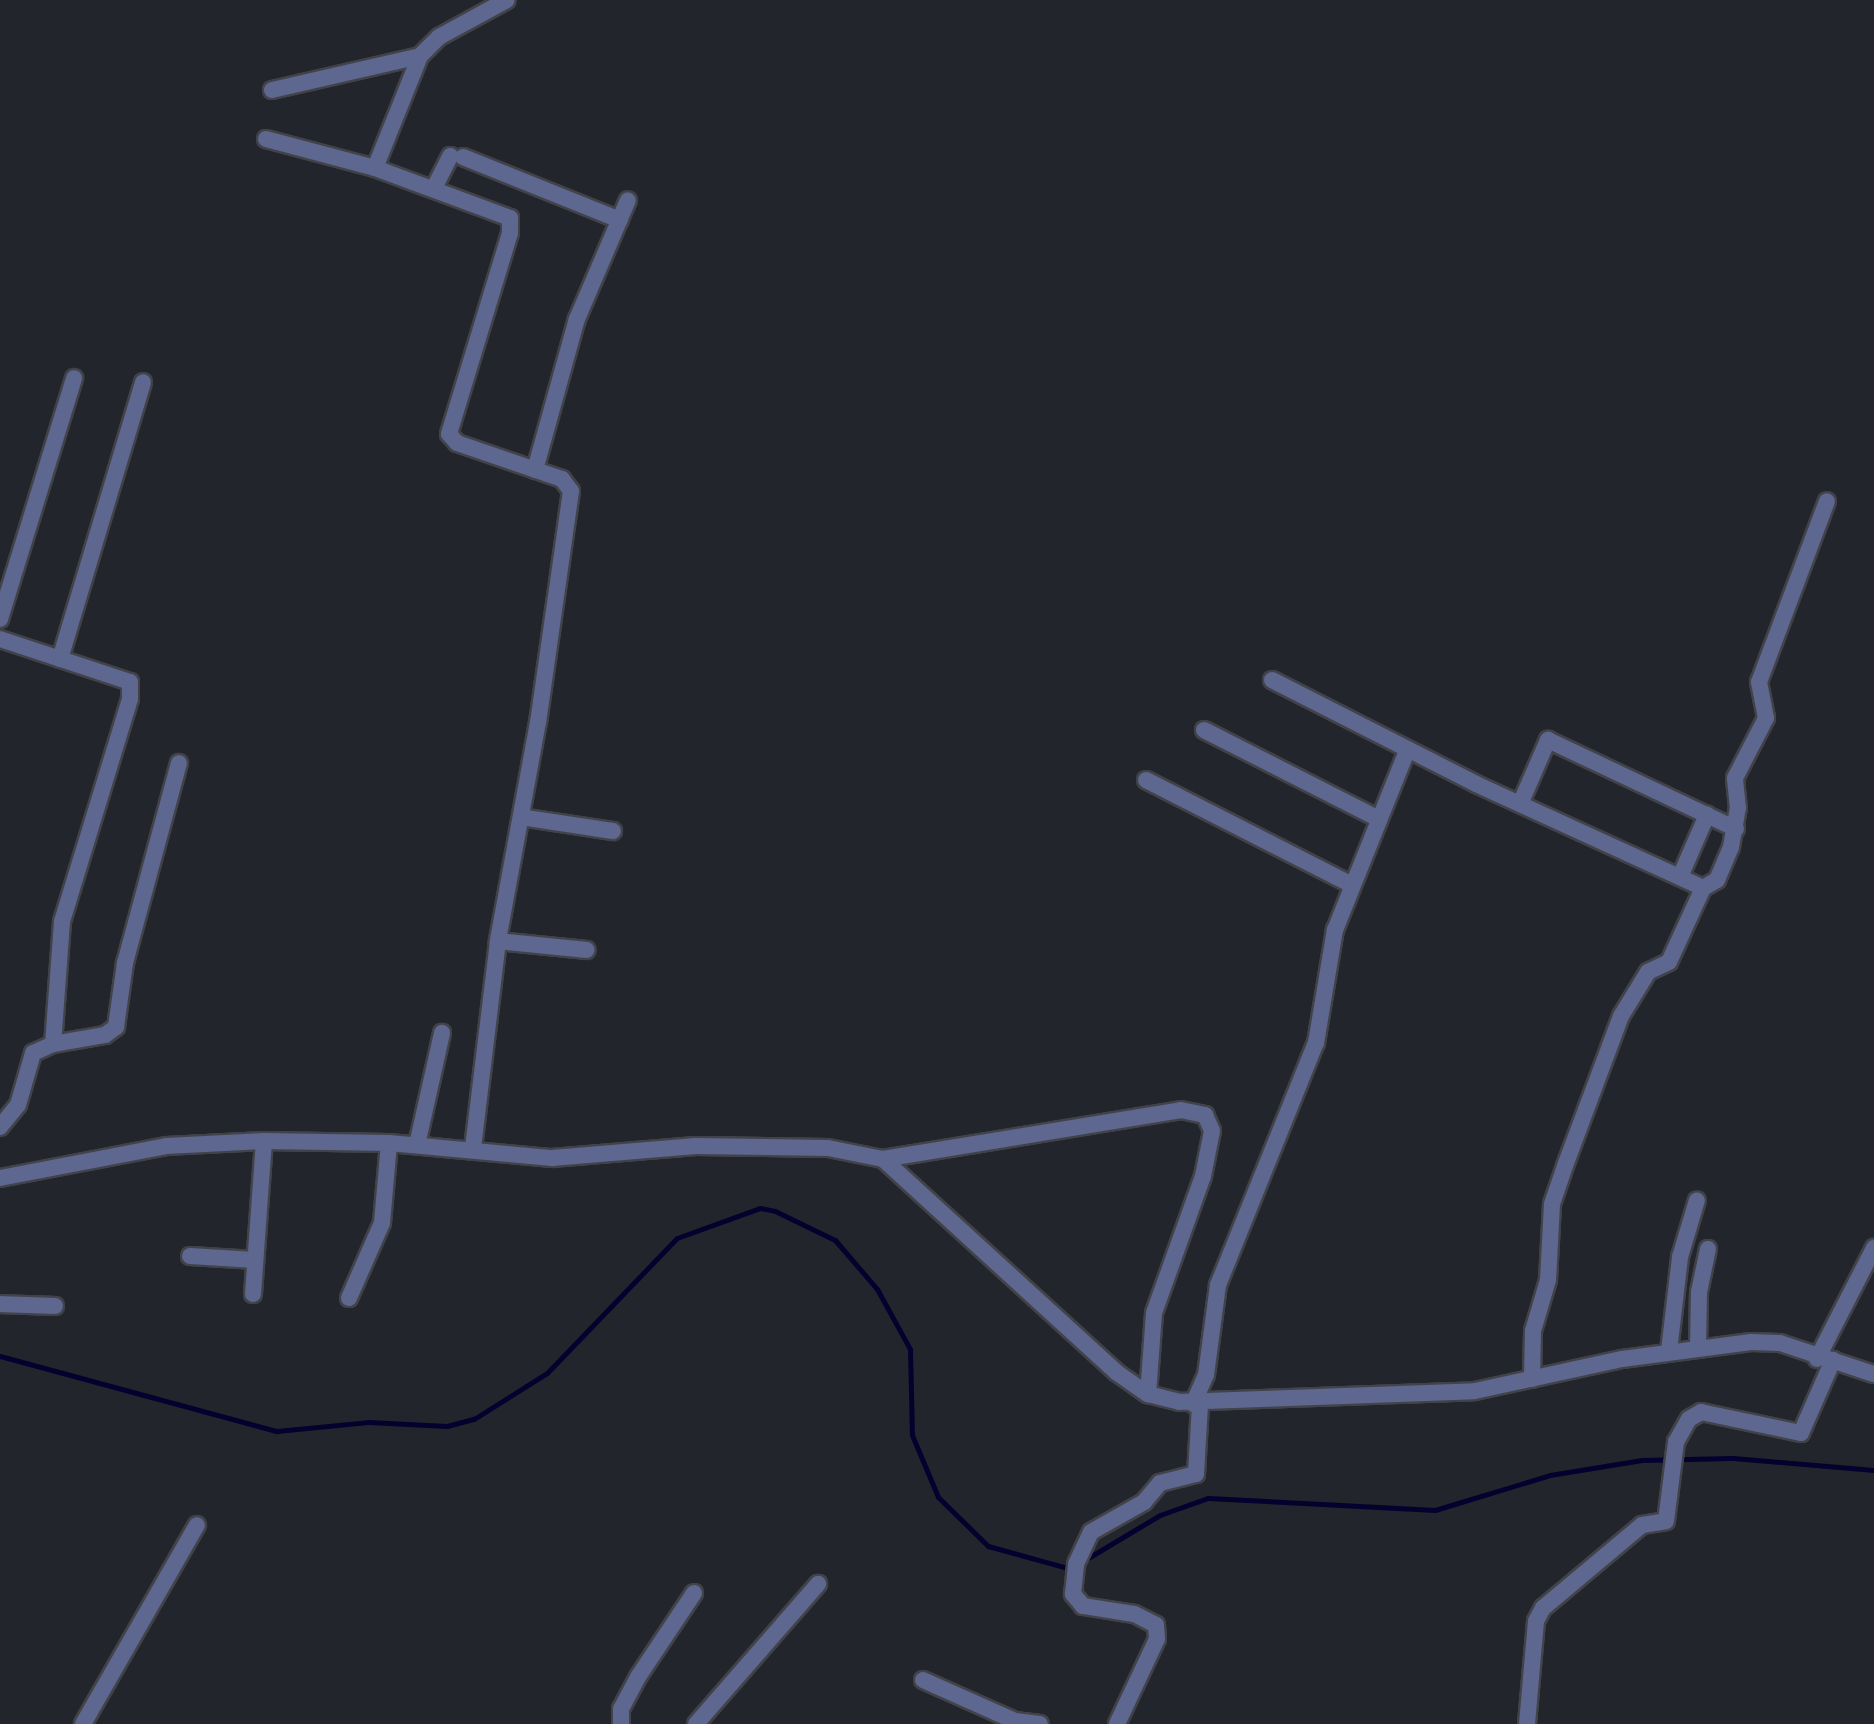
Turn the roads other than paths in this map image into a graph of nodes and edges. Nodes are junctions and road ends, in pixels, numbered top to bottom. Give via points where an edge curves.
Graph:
1 (507, 0) edge
2 (420, 56) junction
3 (272, 90) dead end
4 (266, 139) dead end
5 (375, 168) junction
6 (434, 188) junction
7 (628, 200) dead end
8 (620, 220) junction
9 (74, 378) dead end
10 (143, 382) dead end
11 (535, 470) junction
12 (1827, 501) dead end
13 (0, 619) edge
14 (0, 639) edge
15 (60, 659) junction
16 (1272, 680) dead end
17 (1204, 730) dead end
18 (1407, 751) junction
19 (179, 763) dead end
20 (1146, 780) dead end
21 (1521, 802) junction
22 (1707, 815) junction
23 (521, 817) junction
24 (1379, 819) junction
25 (1736, 829) junction
26 (613, 831) dead end
27 (1680, 877) junction
28 (1352, 885) junction
29 (1703, 888) junction
30 (498, 941) junction
31 (587, 950) dead end
32 (442, 1033) dead end
33 (53, 1044) junction
34 (0, 1127) edge
35 (264, 1141) junction
36 (389, 1143) junction
37 (417, 1145) junction
38 (473, 1148) junction
39 (883, 1159) junction
40 (0, 1178) edge
41 (1697, 1200) dead end
42 (1874, 1248) edge
43 (1708, 1249) dead end
44 (190, 1256) dead end
45 (255, 1260) junction
46 (253, 1294) dead end
47 (349, 1298) dead end
48 (0, 1304) edge
49 (55, 1306) dead end
50 (1698, 1348) junction
51 (1669, 1351) junction
52 (1825, 1359) junction
53 (1874, 1374) edge
54 (1532, 1379) junction
55 (1148, 1394) junction
56 (1196, 1404) junction
57 (197, 1525) dead end
58 (818, 1584) dead end
59 (694, 1593) dead end
60 (923, 1680) dead end
61 (83, 1724) edge
62 (621, 1724) edge
63 (696, 1724) edge
64 (1040, 1724) edge
65 (1117, 1724) edge
66 (1527, 1724) edge

1 - 2 street via 439,37
2 - 3 street
2 - 5 street
4 - 5 street
5 - 6 street
6 - 8 street via 457,157
6 - 11 street via 504,213 512,223 449,434 457,443
7 - 8 street
8 - 11 street via 577,319
9 - 13 street
10 - 15 street
11 - 23 street via 568,484 572,504
12 - 25 street via 1759,682 1766,718 1735,778
14 - 15 street
15 - 33 street via 130,682 130,699 62,922
16 - 18 street
17 - 24 street
18 - 21 street
18 - 24 street
19 - 33 street via 125,963 116,1027 105,1035
20 - 28 street
21 - 22 street via 1551,734
21 - 27 street
22 - 25 street
22 - 27 street
23 - 26 street
23 - 30 street
24 - 28 street
25 - 29 street via 1717,880
27 - 29 street
28 - 56 street via 1331,945 1316,1043 1218,1285 1206,1375
29 - 54 street via 1669,962 1648,972 1621,1016 1565,1166 1552,1204 1548,1280 1533,1331
30 - 31 street
30 - 38 street
32 - 37 street
33 - 34 street via 33,1053 18,1105
35 - 36 street
35 - 40 street via 166,1146
35 - 45 street
36 - 37 street
36 - 47 street via 382,1223
37 - 38 street
38 - 39 street via 552,1158 696,1146 816,1148
39 - 55 street via 1093,1352
39 - 55 street via 1181,1110 1205,1115 1212,1131 1203,1176 1154,1313
41 - 51 street via 1680,1257
42 - 52 street
43 - 50 street via 1697,1312
44 - 45 street
45 - 46 street
48 - 49 street
50 - 51 street
50 - 52 street via 1780,1343
51 - 54 street
52 - 53 street
52 - 66 street via 1801,1433 1701,1412 1681,1429 1666,1521 1642,1525 1543,1608 1532,1633
54 - 56 street via 1475,1391
55 - 56 street
56 - 65 street via 1196,1474 1160,1483 1144,1502 1091,1532 1075,1569 1073,1594 1092,1610 1134,1614 1156,1625 1157,1639
57 - 61 street
58 - 63 street
59 - 62 street via 638,1677 621,1709
60 - 64 street via 1015,1721

